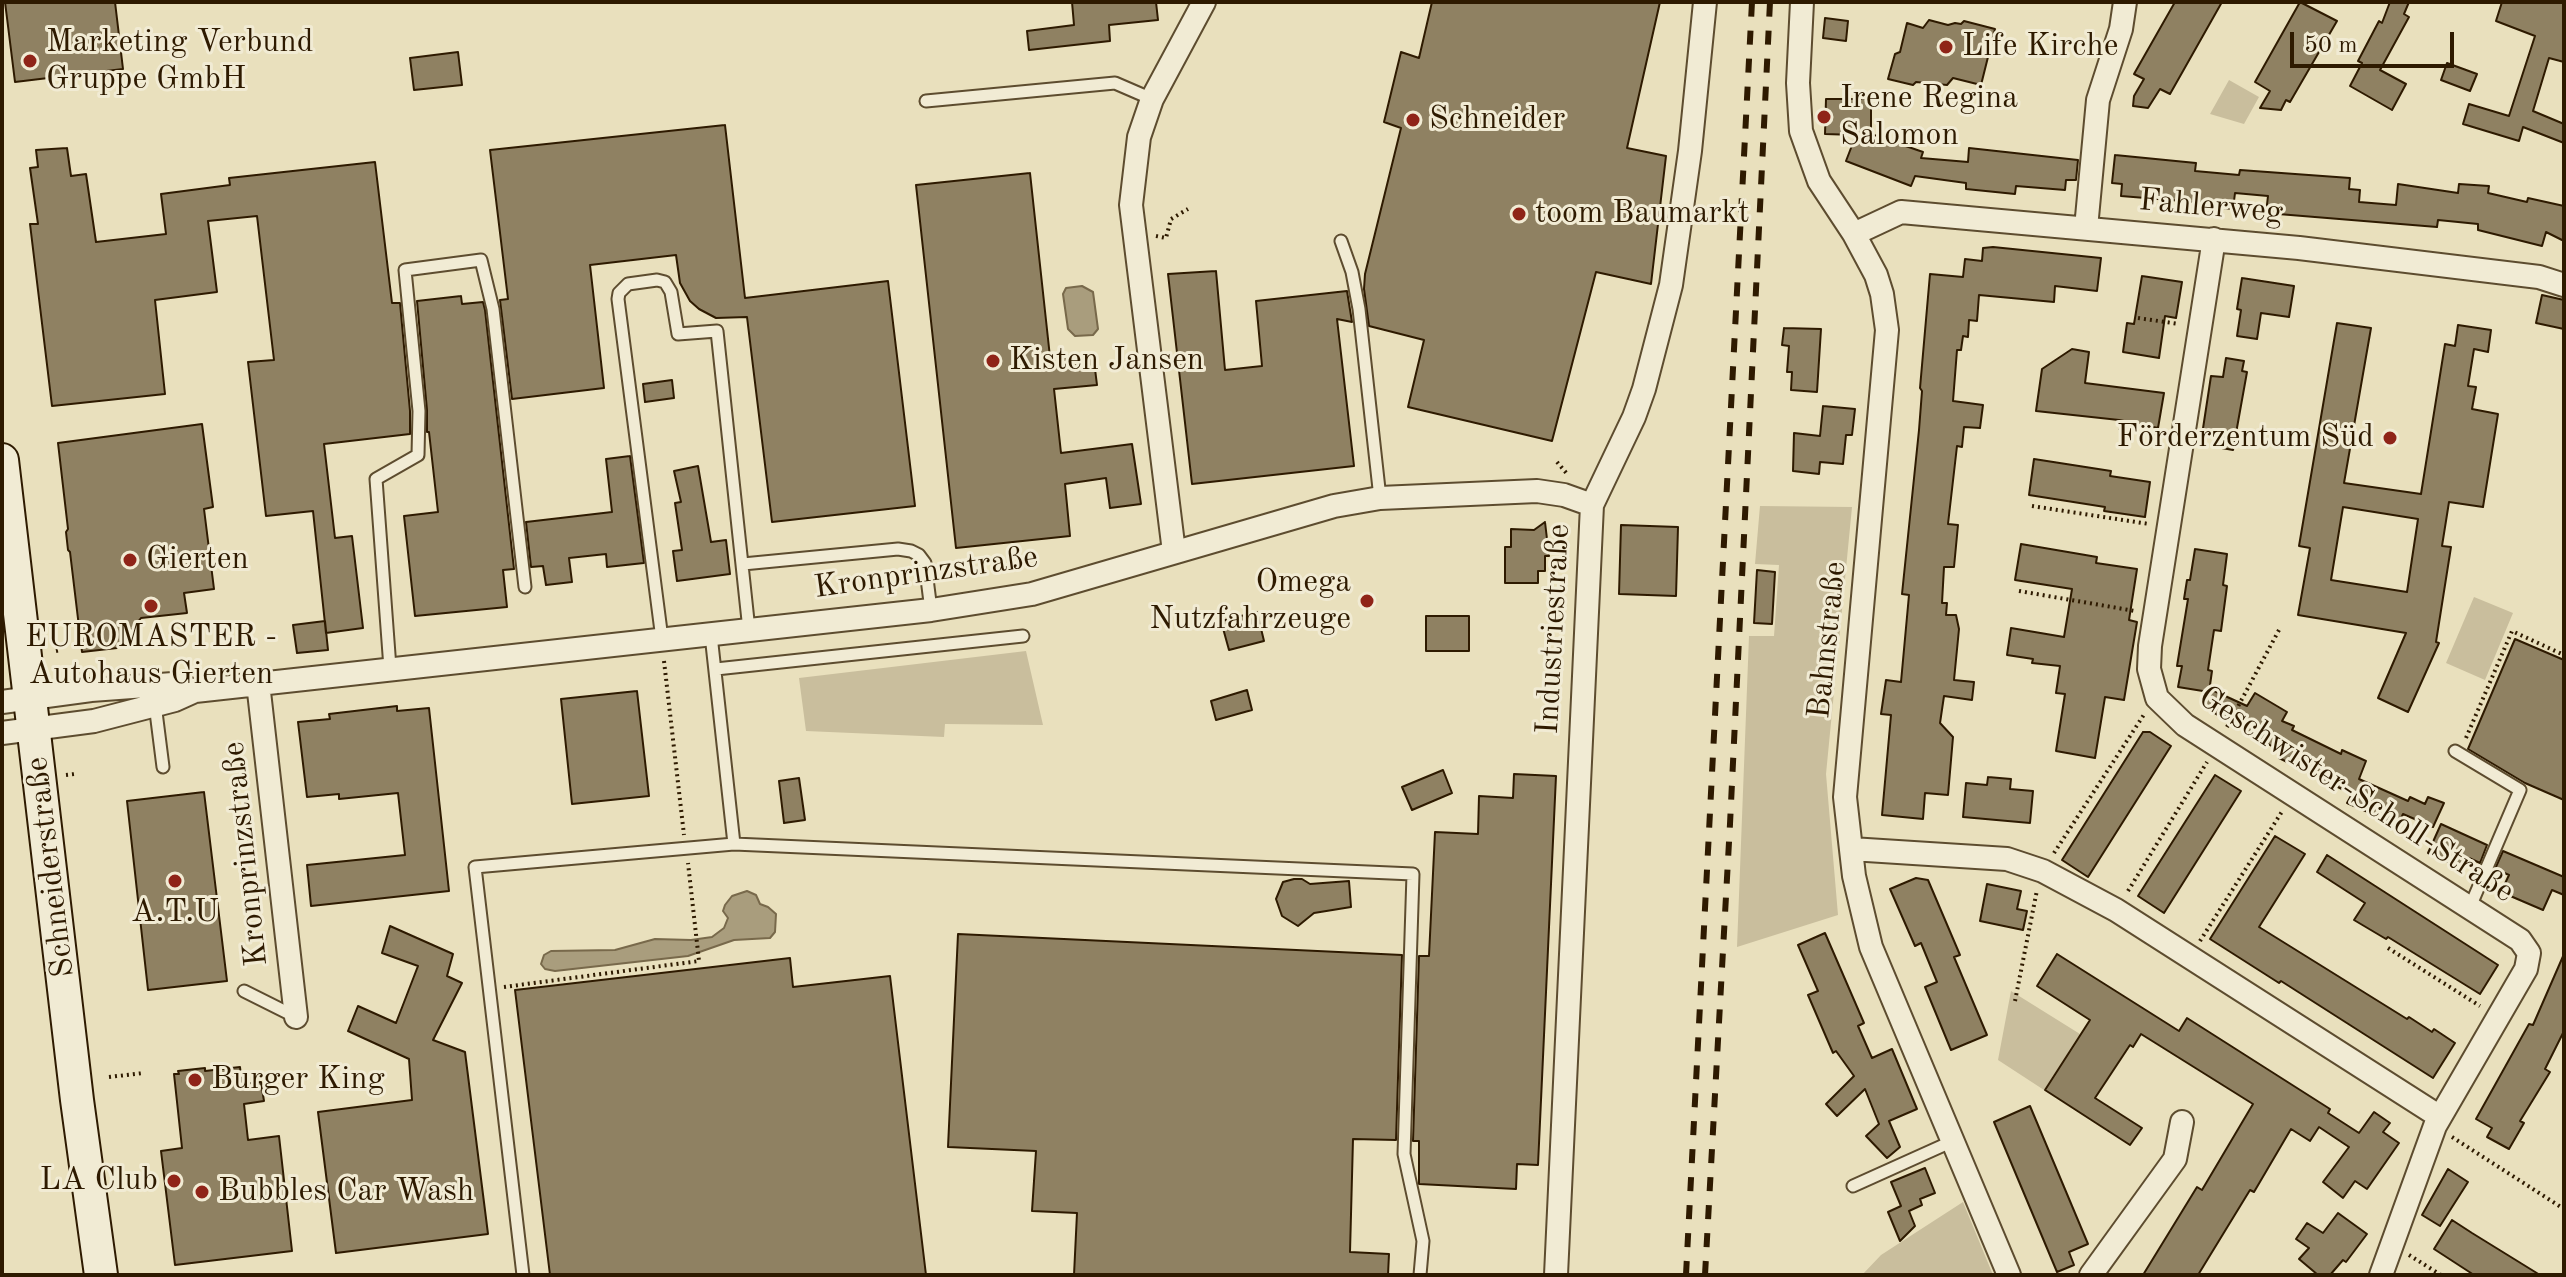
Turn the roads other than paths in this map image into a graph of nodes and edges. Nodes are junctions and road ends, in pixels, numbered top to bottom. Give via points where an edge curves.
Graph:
1 (1204, 2) edge
2 (1705, 2) edge
3 (1802, 2) edge
4 (2125, 2) edge
5 (1152, 99) junction
6 (926, 101) dead end
7 (2086, 228) junction
8 (1854, 234) junction
9 (2214, 239) junction
10 (1341, 241) dead end
11 (2564, 285) edge
12 (2, 460) edge
13 (1380, 498) junction
14 (1592, 505) junction
15 (1174, 552) junction
16 (743, 564) junction
17 (525, 587) dead end
18 (931, 610) junction
19 (749, 630) junction
20 (711, 635) junction
21 (1023, 636) dead end
22 (662, 639) junction
23 (390, 668) junction
24 (716, 669) junction
25 (258, 683) junction
26 (195, 691) junction
27 (155, 704) junction
28 (23, 710) edge
29 (2, 733) edge
30 (2457, 752) road end
31 (163, 767) dead end
32 (734, 844) junction
33 (1851, 849) junction
34 (2470, 907) junction
35 (244, 991) dead end
36 (296, 1017) joint
37 (2182, 1122) dead end
38 (2438, 1122) junction
39 (1954, 1141) junction
40 (1853, 1186) dead end
41 (101, 1275) edge
42 (523, 1275) edge
43 (1420, 1275) edge
44 (1556, 1275) edge
45 (2009, 1275) edge
46 (2091, 1275) edge
47 (2381, 1275) edge

1 - 5 street
2 - 14 street, Industriestraße via 1671,285 1639,403
3 - 8 street, Bahnstraße via 1801,131 1819,181
4 - 7 street via 2098,100
5 - 6 lane via 1115,83
5 - 15 street via 1139,137 1131,205
7 - 8 street, Fahlerweg via 1901,212
7 - 9 street, Fahlerweg
8 - 33 street, Bahnstraße via 1876,275 1887,330 1845,797
9 - 11 street, Fahlerweg via 2539,277
9 - 34 street, Geschwister-Scholl-Straße via 2150,646 2149,669 2157,698 2185,725
10 - 13 lane via 1359,309
12 - 28 main road, Schneiderstraße
13 - 14 street, Kronprinzstraße via 1537,491
13 - 15 street, Kronprinzstraße
14 - 44 street, Industriestraße
15 - 18 street, Kronprinzstraße via 1032,594
16 - 18 lane via 911,551 925,563
16 - 19 lane
16 - 22 lane via 717,331 678,334 665,282 628,284 619,293
17 - 23 lane via 493,309 481,260 405,270 419,411 418,455 376,479
18 - 19 street, Kronprinzstraße
19 - 20 street, Kronprinzstraße
20 - 22 street, Kronprinzstraße
20 - 24 lane
21 - 24 lane
22 - 23 street, Kronprinzstraße
23 - 25 street, Kronprinzstraße
24 - 32 lane
25 - 26 street, Kronprinzstraße
25 - 36 street, Kronprinzstraße
26 - 27 street, Kronprinzstraße
26 - 28 street, Kronprinzstraße via 173,684 91,690
27 - 28 street, Kronprinzstraße via 94,721
27 - 31 lane
28 - 29 street, Kronprinzstraße
28 - 41 main road, Schneiderstraße
30 - 34 lane via 2520,790
32 - 42 lane via 475,867
32 - 43 lane via 1413,874 1404,1154 1423,1241
33 - 38 street via 2007,859 2043,871 2190,957
33 - 39 street, Bahnstraße via 1871,947
34 - 38 street, Geschwister-Scholl-Straße via 2520,940 2529,953 2526,969
35 - 36 lane
37 - 46 street via 2175,1159
38 - 47 street, Geschwister-Scholl-Straße
39 - 40 lane
39 - 45 street, Bahnstraße

